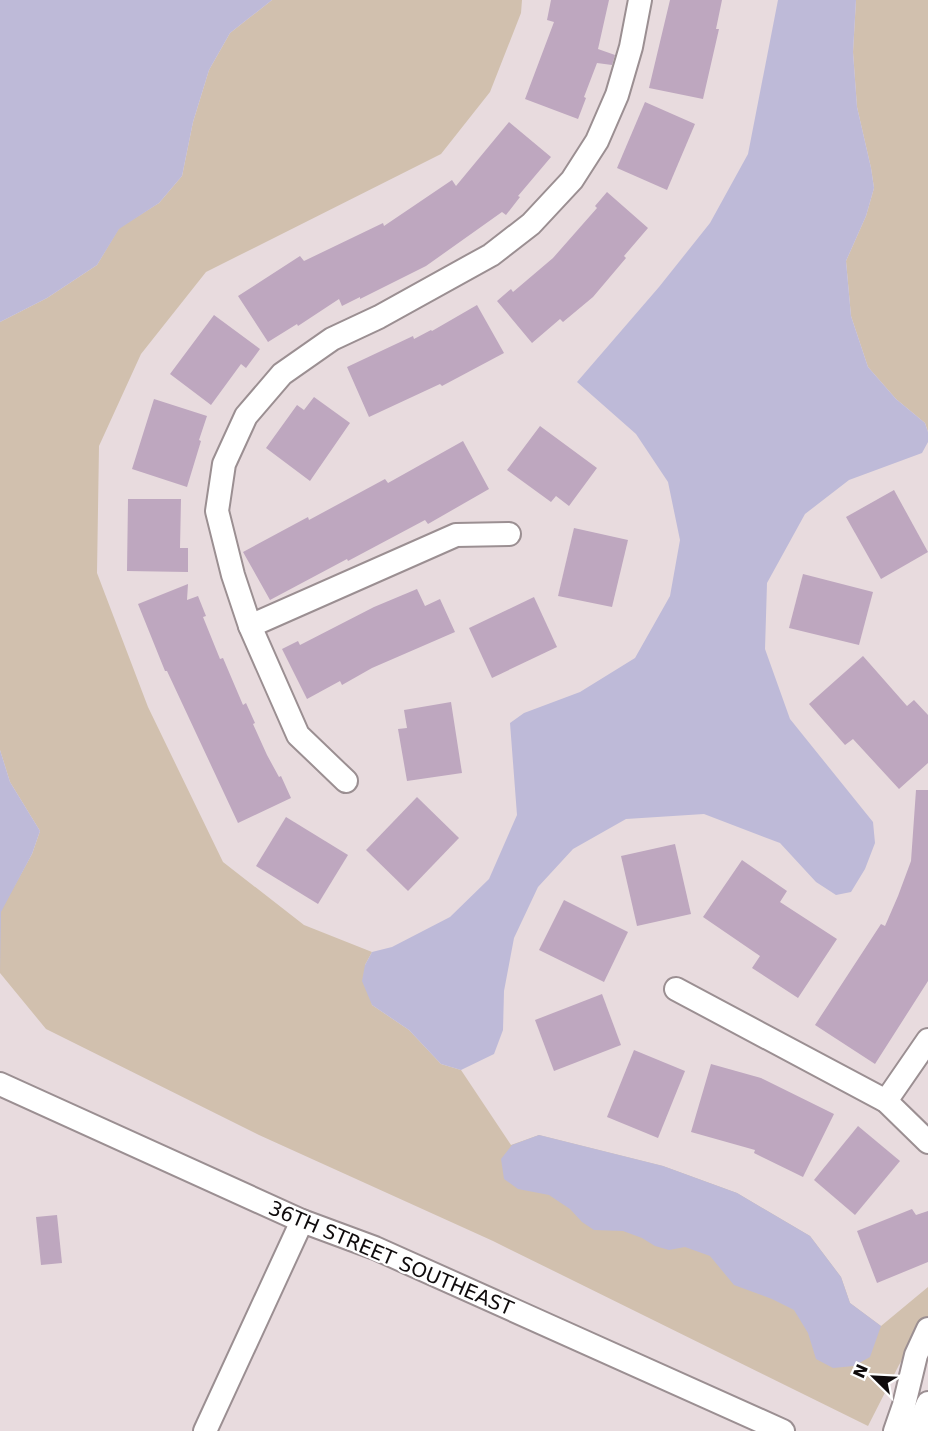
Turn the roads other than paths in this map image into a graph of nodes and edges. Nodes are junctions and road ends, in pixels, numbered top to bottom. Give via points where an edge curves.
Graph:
1 (640, 0) edge
2 (509, 534) dead end
3 (250, 626) junction
4 (346, 781) dead end
5 (676, 989) dead end
6 (928, 1040) edge
7 (0, 1084) edge
8 (886, 1101) junction
9 (928, 1142) edge
10 (302, 1221) junction
11 (928, 1329) edge
12 (928, 1403) edge
13 (205, 1431) edge
14 (783, 1431) edge
15 (895, 1431) edge
16 (916, 1431) edge

1 - 3 street via 617,95 597,141 572,180 531,224 490,255 332,339 282,374 246,416 224,464 218,512
2 - 3 street via 456,535
3 - 4 street via 298,735
5 - 8 street
6 - 8 street
7 - 10 street, 36TH STREET SOUTHEAST
8 - 9 street
10 - 13 street
10 - 14 street, 36TH STREET SOUTHEAST via 375,1248
11 - 15 street via 916,1355
12 - 16 street

